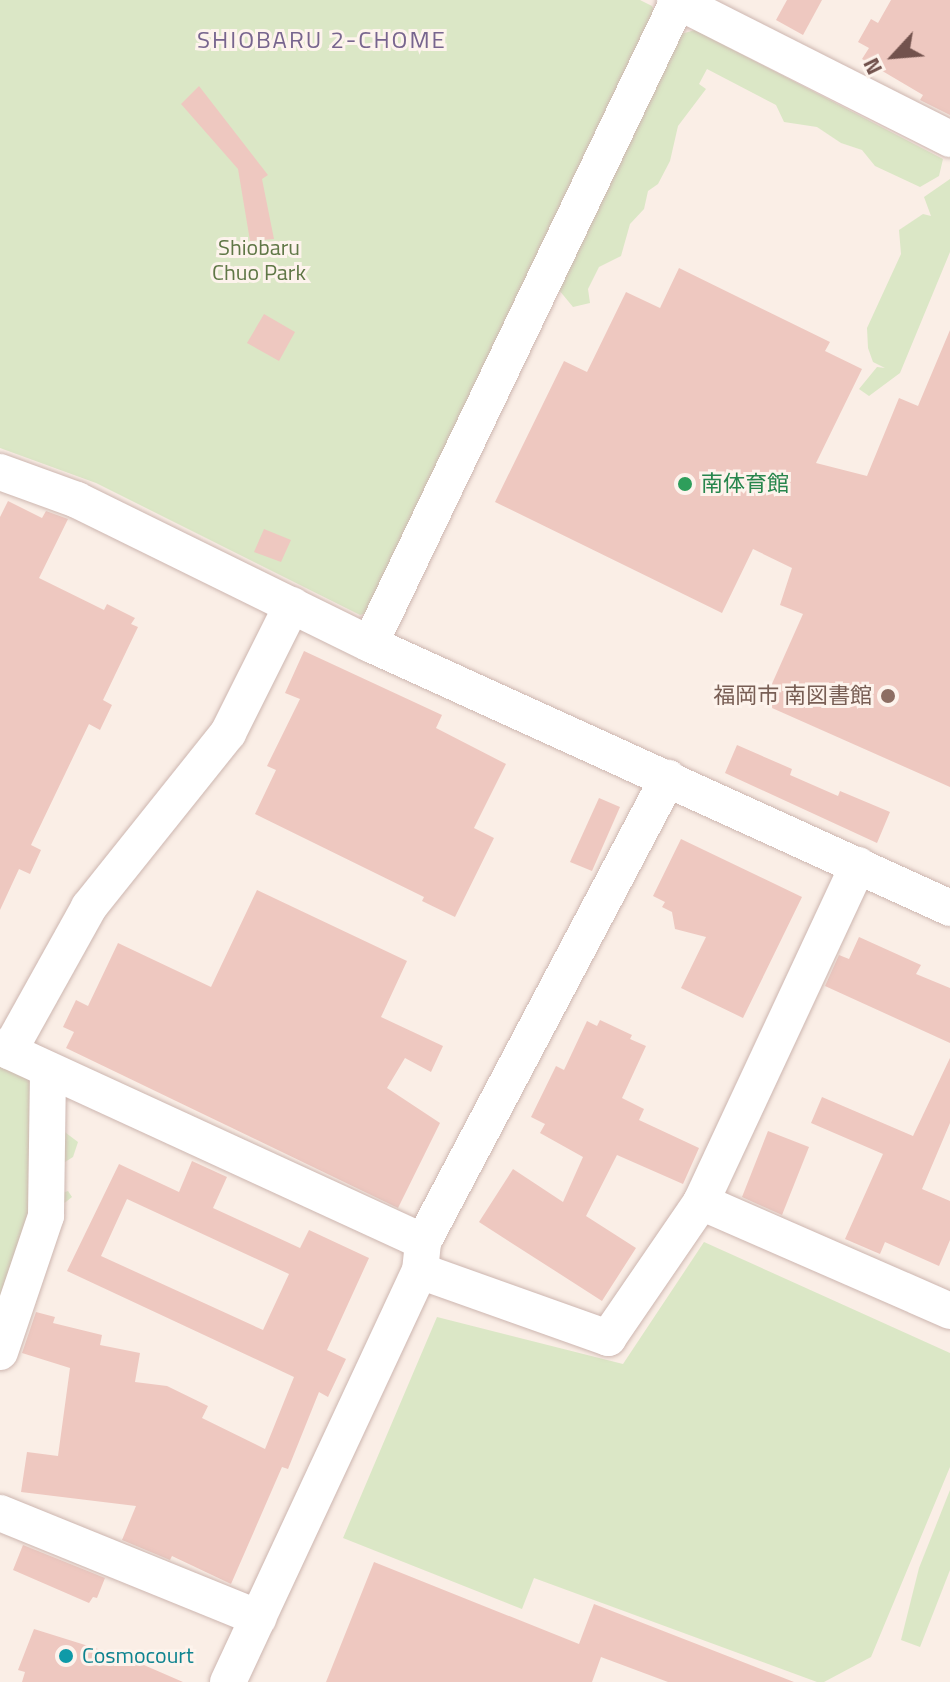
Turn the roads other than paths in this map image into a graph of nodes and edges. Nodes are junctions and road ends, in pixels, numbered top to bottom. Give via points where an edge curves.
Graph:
1 (677, 1) edge
2 (950, 139) edge
3 (0, 472) edge
4 (292, 605) junction
5 (370, 644) junction
6 (668, 778) junction
7 (858, 865) junction
8 (948, 901) edge
9 (5, 1049) edge
10 (48, 1071) junction
11 (701, 1202) junction
12 (422, 1256) junction
13 (950, 1311) edge
14 (0, 1352) edge
15 (0, 1513) edge
16 (258, 1618) junction
17 (228, 1682) edge

1 - 2 street
1 - 5 street
3 - 4 street via 77,500
4 - 5 street
4 - 9 street via 228,733 89,907
5 - 6 street
6 - 7 street
6 - 12 street
7 - 8 street
7 - 11 street
9 - 10 street
10 - 12 street
10 - 14 street via 46,1216
11 - 12 street via 608,1338
11 - 13 street
12 - 16 street
15 - 16 street
16 - 17 street

